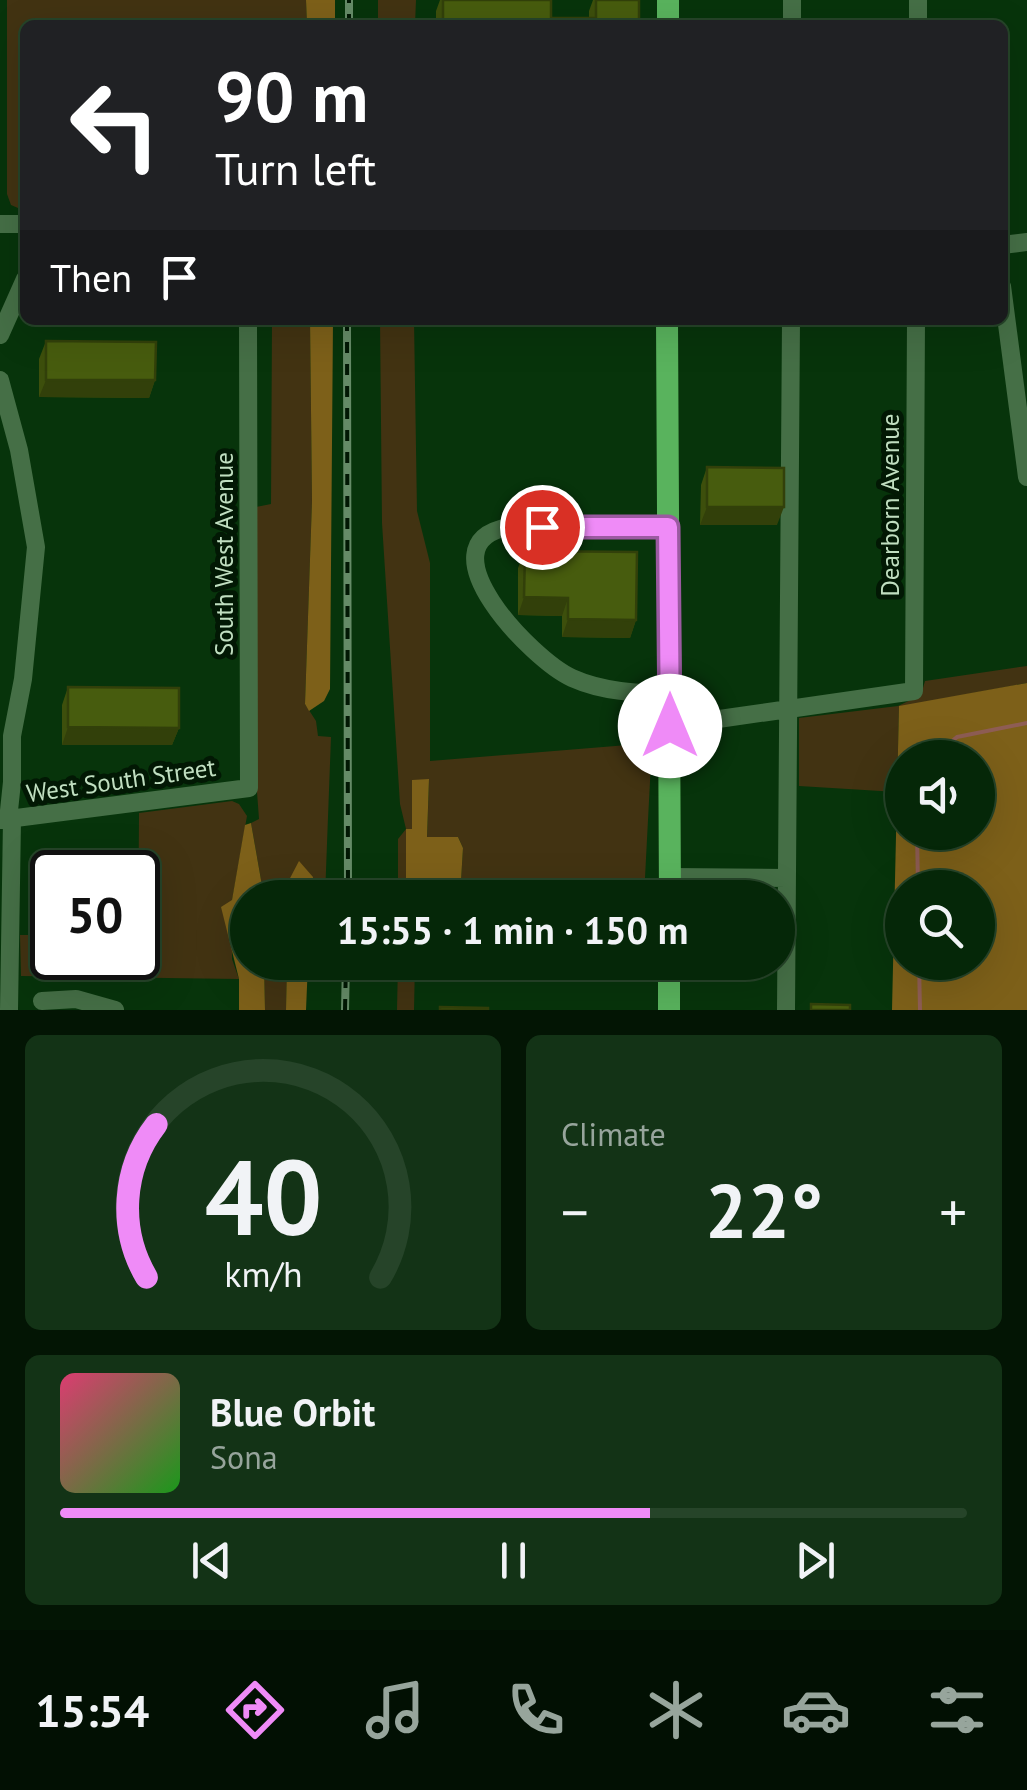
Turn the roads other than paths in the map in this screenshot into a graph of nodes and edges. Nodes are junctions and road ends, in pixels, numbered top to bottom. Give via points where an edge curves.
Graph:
1 (20, 290) edge
2 (248, 325) edge
3 (667, 325) edge
4 (791, 325) edge
5 (916, 325) edge
6 (1007, 325) edge
7 (0, 335) edge
8 (0, 380) edge
9 (1027, 477) edge
10 (668, 527) junction
11 (670, 694) junction
12 (790, 708) junction
13 (670, 726) junction
14 (0, 755) edge
15 (11, 772) junction
16 (249, 788) joint
17 (7, 820) edge
18 (787, 878) junction
19 (670, 880) edge
20 (764, 880) edge
21 (670, 980) edge
22 (9, 1003) edge
23 (42, 1005) edge
24 (115, 1010) edge
25 (669, 1010) edge
26 (786, 1010) edge

1 - 7 street
2 - 16 street, South West Avenue
3 - 10 main road
4 - 12 street
5 - 12 street, Dearborn Avenue via 914,691
6 - 9 street
8 - 15 street via 36,548
10 - 11 main road
10 - 11 street via 508,526 480,541 476,560 500,618 568,677 598,688
11 - 13 main road
12 - 13 street
12 - 18 street
13 - 19 main road
14 - 15 street
15 - 17 street
16 - 17 street, West South Street
17 - 22 street
18 - 20 street
18 - 26 street
21 - 25 main road
22 - 23 street
23 - 24 street via 76,999

